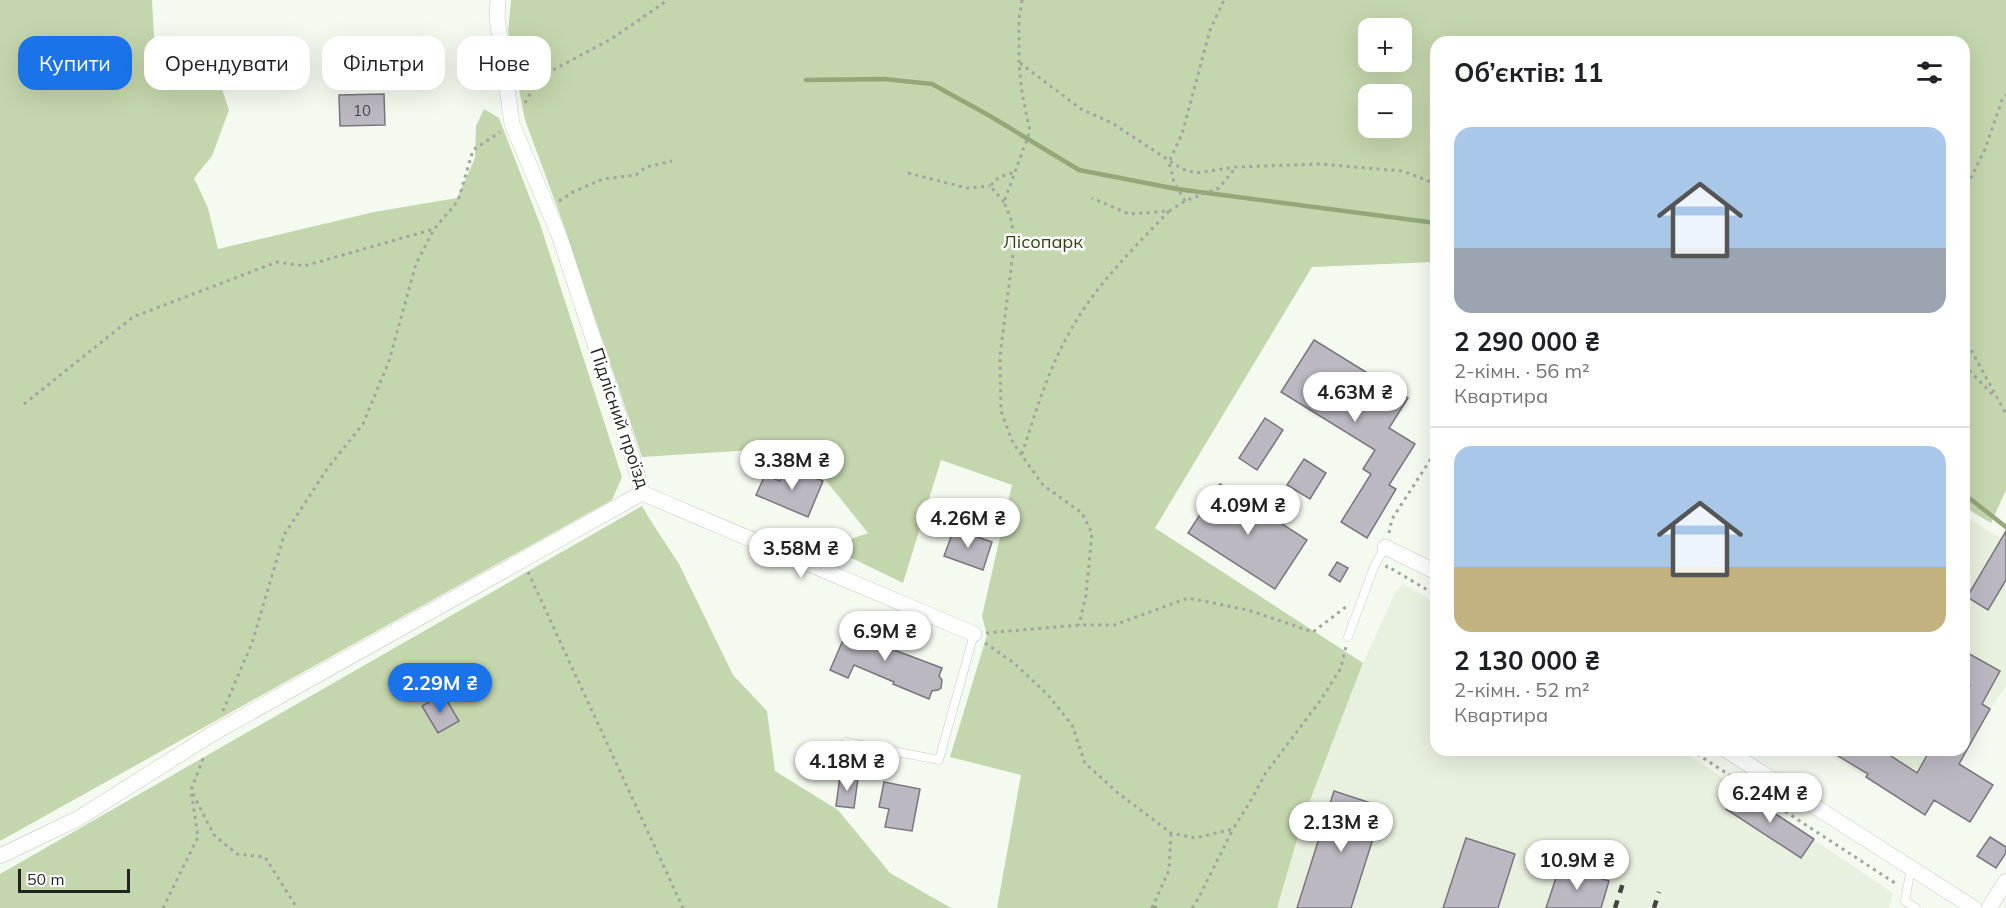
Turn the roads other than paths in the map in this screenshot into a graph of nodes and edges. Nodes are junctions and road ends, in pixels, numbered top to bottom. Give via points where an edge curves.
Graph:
1 (498, 0) edge
2 (642, 493) junction
3 (1385, 547) joint
4 (1430, 570) edge
5 (974, 634) joint
6 (1348, 637) road end
7 (846, 742) dead end
8 (1735, 756) edge
9 (0, 856) edge
10 (1911, 868) junction
11 (2006, 881) edge
12 (1916, 908) edge
13 (1974, 908) edge
14 (1989, 908) edge

1 - 2 street, Підлісний проїзд via 496,18 512,124 559,236
2 - 5 street, Підлісний проїзд
2 - 9 street via 212,734 80,818
3 - 4 street
3 - 6 lane
5 - 7 lane via 939,760
8 - 10 street
10 - 12 lane via 1905,901
10 - 13 street
11 - 14 street

